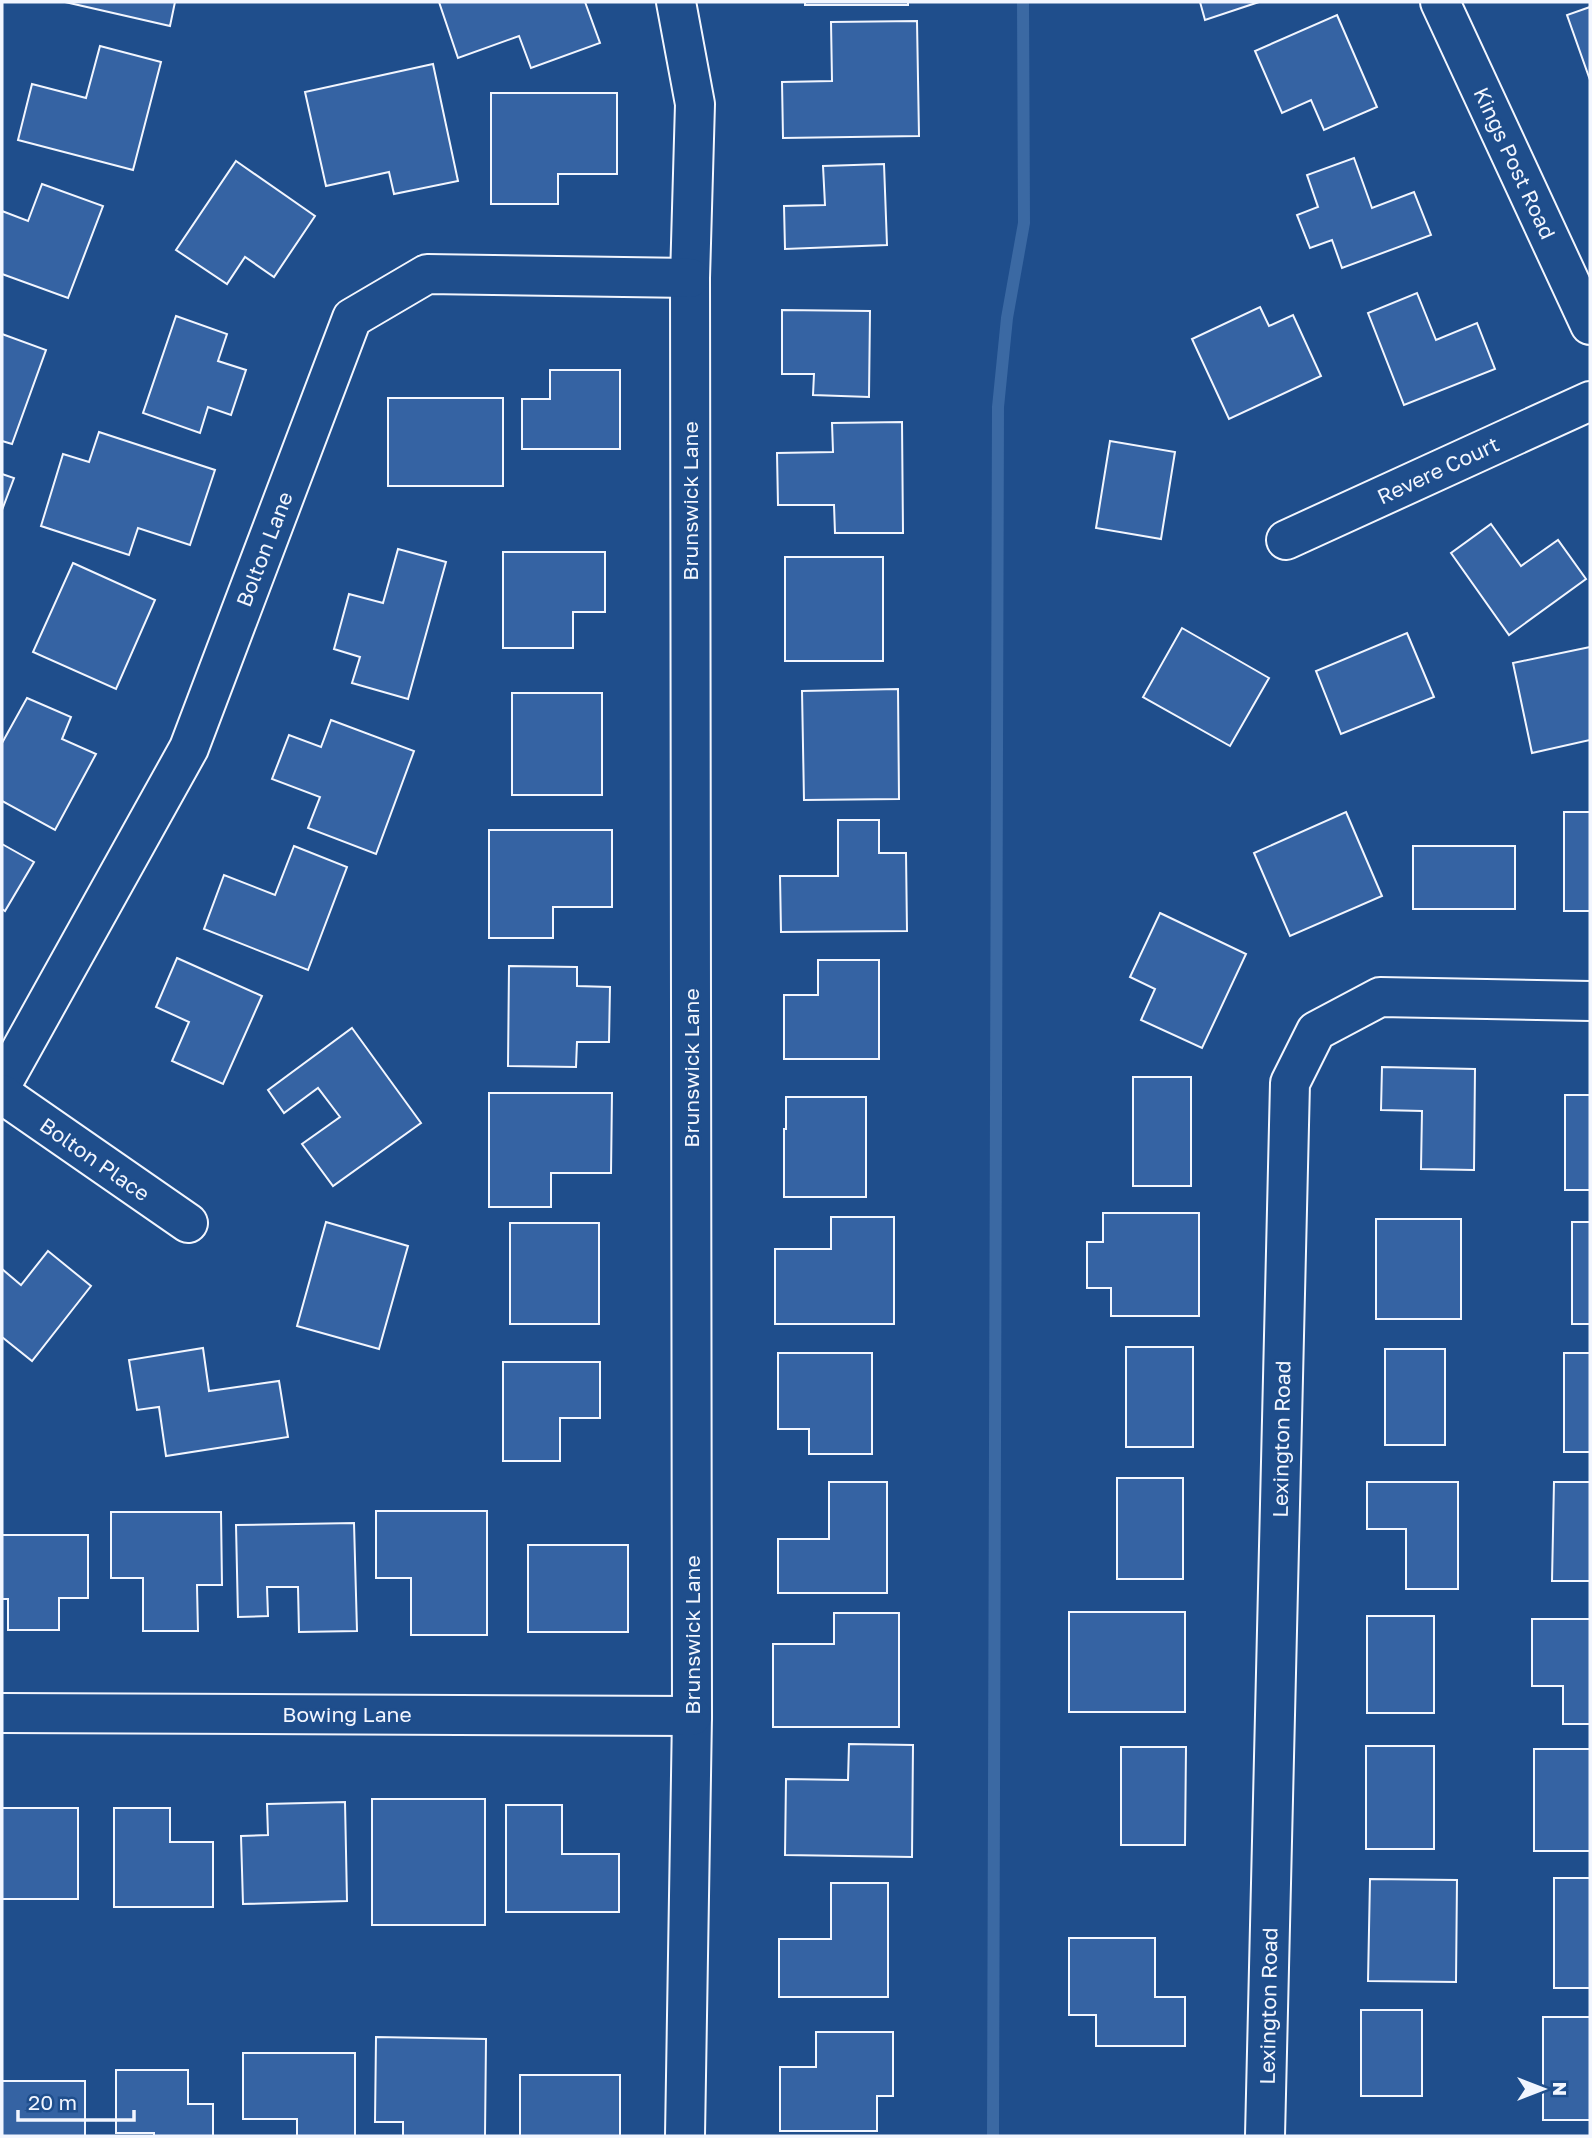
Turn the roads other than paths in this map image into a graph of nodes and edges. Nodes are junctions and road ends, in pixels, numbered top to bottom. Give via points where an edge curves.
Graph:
1 (676, 2) edge
2 (1440, 2) edge
3 (690, 278) junction
4 (1590, 325) edge
5 (1590, 401) edge
6 (1286, 540) dead end
7 (1590, 1002) edge
8 (2, 1084) edge
9 (2, 1094) edge
10 (188, 1223) dead end
11 (2, 1713) edge
12 (692, 1716) junction
13 (685, 2136) edge
14 (1265, 2136) edge

1 - 3 street, Brunswick Lane via 695,104
2 - 4 street, Kings Post Road
3 - 8 street, Bolton Lane via 427,274 352,318 189,748
3 - 12 street, Brunswick Lane
5 - 6 street, Revere Court
7 - 14 street, Lexington Road via 1380,997 1316,1031 1290,1083
9 - 10 street, Bolton Place
11 - 12 street, Bowing Lane
12 - 13 street, Brunswick Lane

